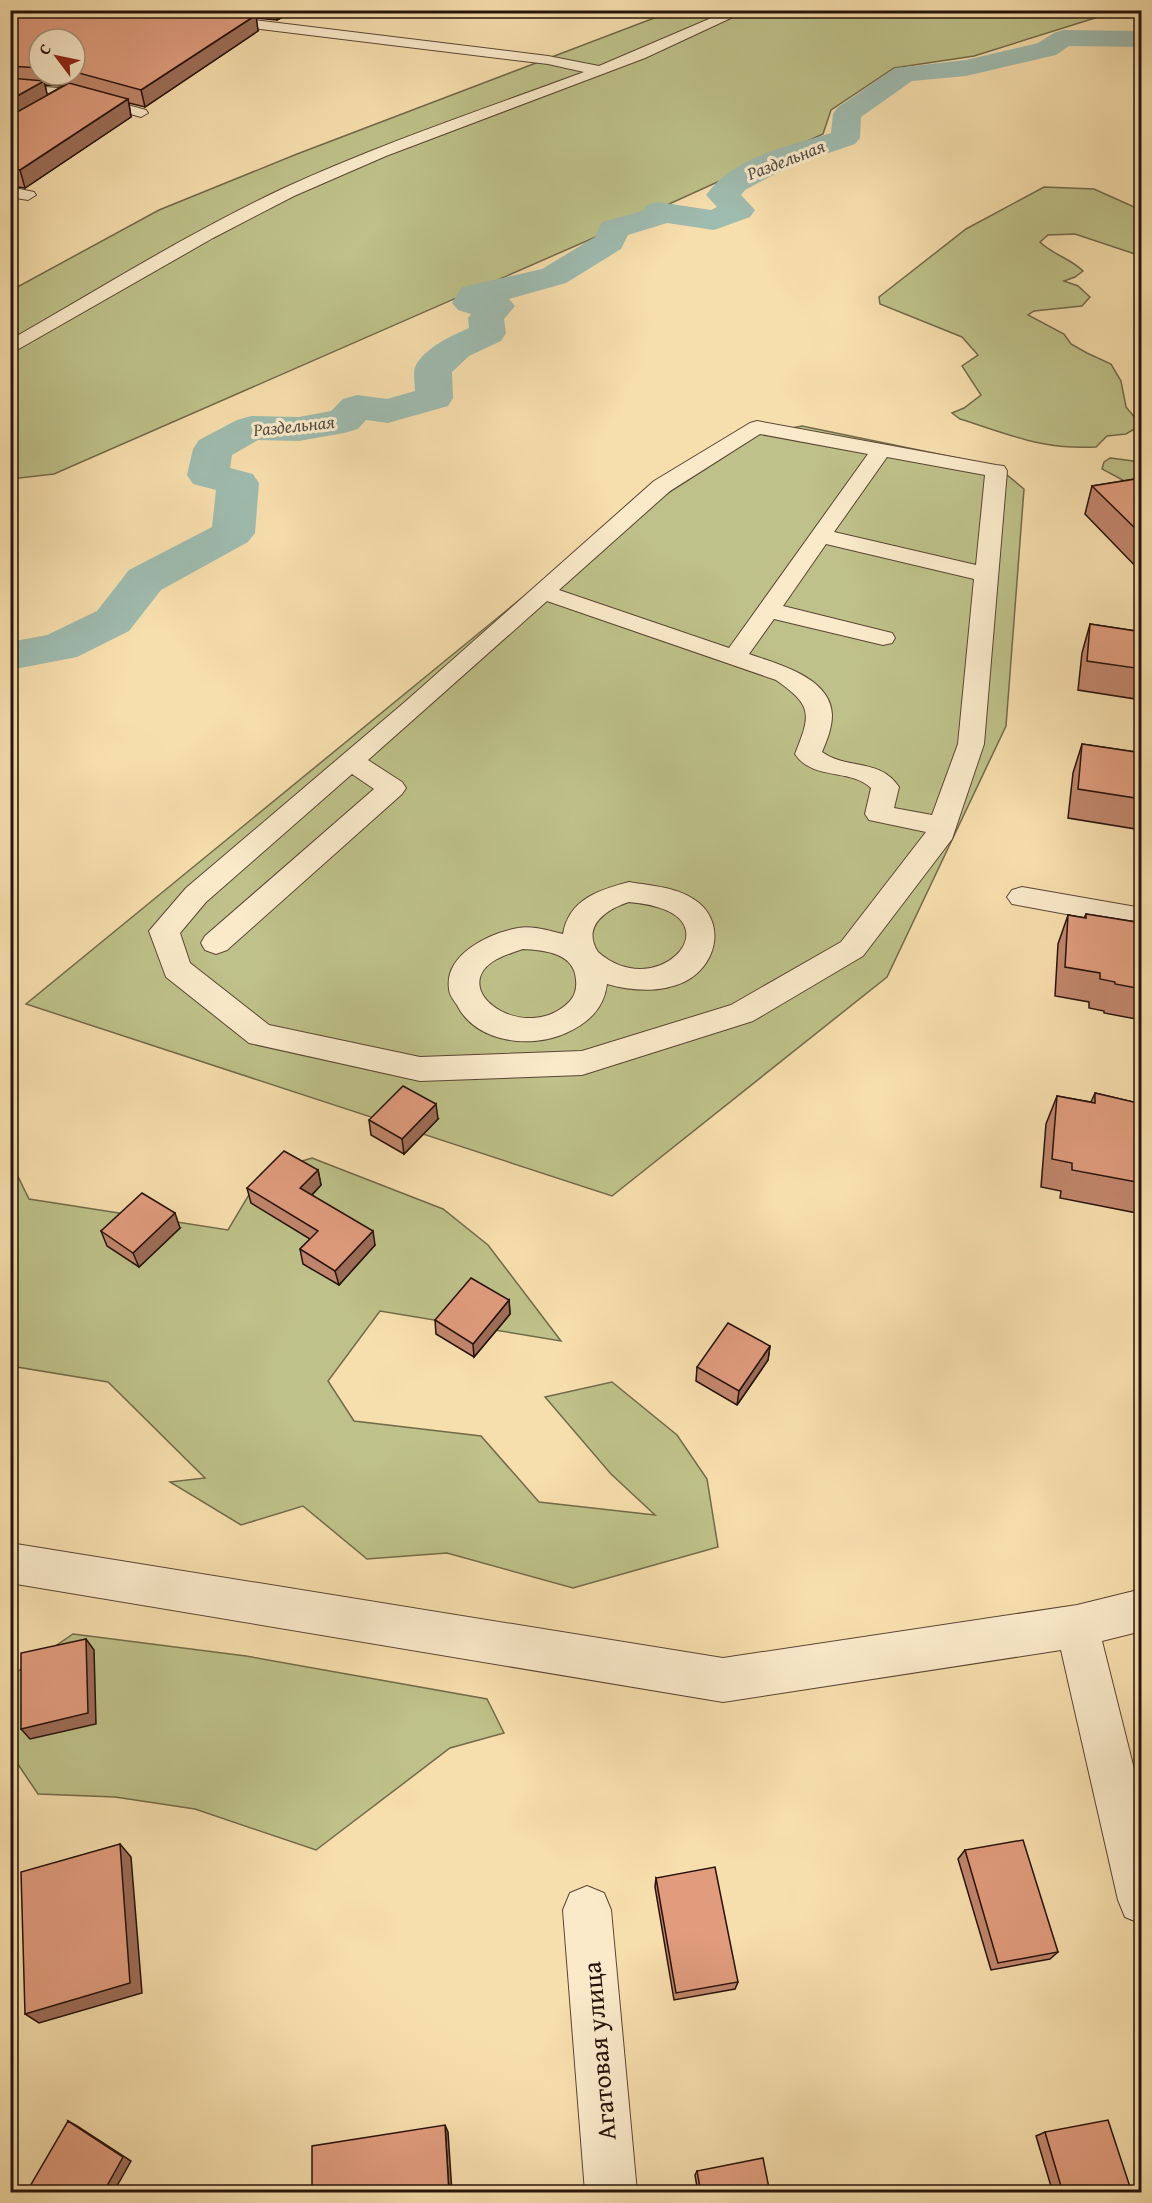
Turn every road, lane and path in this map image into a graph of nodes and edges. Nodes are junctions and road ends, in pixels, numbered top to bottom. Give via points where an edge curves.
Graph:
1 (136, 10) edge
2 (742, 10) edge
3 (596, 70) junction
4 (10, 88) edge
5 (70, 93) junction
6 (50, 106) edge
7 (141, 113) edge
8 (10, 192) edge
9 (28, 195) dead end
10 (10, 348) edge
11 (881, 450) junction
12 (821, 536) junction
13 (987, 575) junction
14 (543, 592) junction
15 (768, 610) junction
16 (883, 638) dead end
17 (735, 657) junction
18 (351, 762) junction
19 (942, 826) junction
20 (1022, 897) dead end
21 (1142, 918) edge
22 (216, 943) dead end
23 (10, 1563) edge
24 (1142, 1610) edge
25 (1077, 1626) junction
26 (1142, 1900) edge
27 (587, 1911) dead end
28 (611, 2193) edge

1 - 3 street via 548,60
2 - 3 street via 671,45
3 - 10 street via 328,174 253,210
4 - 5 street
5 - 6 street
5 - 7 street
8 - 9 street
11 - 12 street
11 - 13 street via 996,471
11 - 14 street via 757,427 662,486
12 - 13 street
12 - 15 street
13 - 19 street via 971,744
14 - 17 street
14 - 18 street
15 - 16 street
15 - 17 street
17 - 19 street via 785,675 811,692 821,713 808,754 818,764 879,778 885,787 879,814
18 - 19 street via 196,895 164,931 177,969 260,1035 420,1069 582,1063 742,1013 852,949 938,839
18 - 22 street via 392,788
20 - 21 street
23 - 25 street via 723,1680
24 - 25 street
25 - 26 street
27 - 28 street, Агатовая улица

